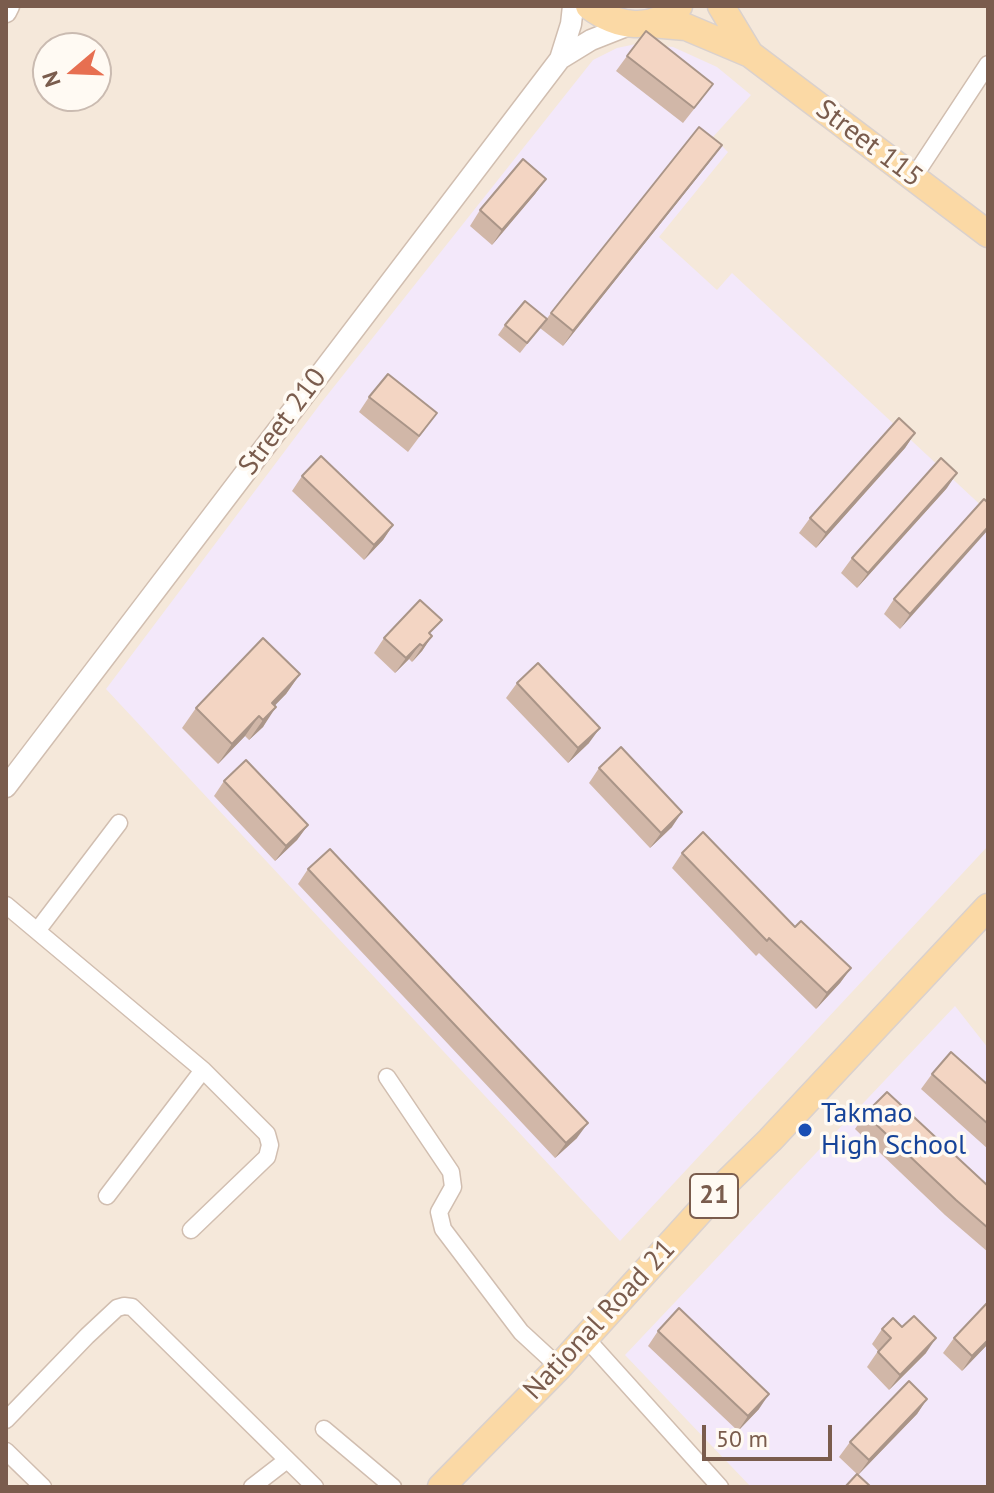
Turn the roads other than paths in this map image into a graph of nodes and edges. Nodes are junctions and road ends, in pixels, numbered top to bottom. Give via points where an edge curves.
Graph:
1 (9, 6) edge
2 (573, 6) edge
3 (589, 6) edge
4 (679, 6) edge
5 (721, 6) edge
6 (6, 12) edge
7 (640, 24) junction
8 (750, 54) junction
9 (560, 59) junction
10 (988, 64) edge
11 (913, 178) junction
12 (988, 234) edge
13 (6, 787) edge
14 (119, 823) dead end
15 (6, 905) edge
16 (988, 907) edge
17 (37, 931) junction
18 (203, 1070) junction
19 (387, 1077) dead end
20 (107, 1196) dead end
21 (191, 1230) dead end
22 (584, 1336) junction
23 (559, 1367) junction
24 (6, 1420) edge
25 (324, 1429) dead end
26 (6, 1451) edge
27 (287, 1460) junction
28 (43, 1487) edge
29 (252, 1487) edge
30 (315, 1487) edge
31 (393, 1487) edge
32 (441, 1487) edge
33 (720, 1487) edge

1 - 6 street
2 - 9 street, Street 210
3 - 7 main road, Street 115 via 607,19
4 - 7 main road via 672,14
5 - 8 main road, Street 115
7 - 8 main road, Street 115 via 686,27
7 - 9 street, Street 210 via 591,40
8 - 11 main road, Street 115
9 - 13 street, Street 210
10 - 11 street
11 - 12 main road, Street 115
14 - 17 street
15 - 17 street
16 - 22 main road, National Road 21 / 21
17 - 18 street
18 - 20 street
18 - 21 street via 267,1134 270,1145 267,1157
19 - 23 street via 451,1172 453,1187 439,1212 443,1229 521,1332
22 - 23 main road, National Road 21 / 21
22 - 33 street
23 - 32 main road, National Road 21 / 21
24 - 27 street via 117,1308 132,1307
25 - 31 street
26 - 28 street
27 - 29 street
27 - 30 street

